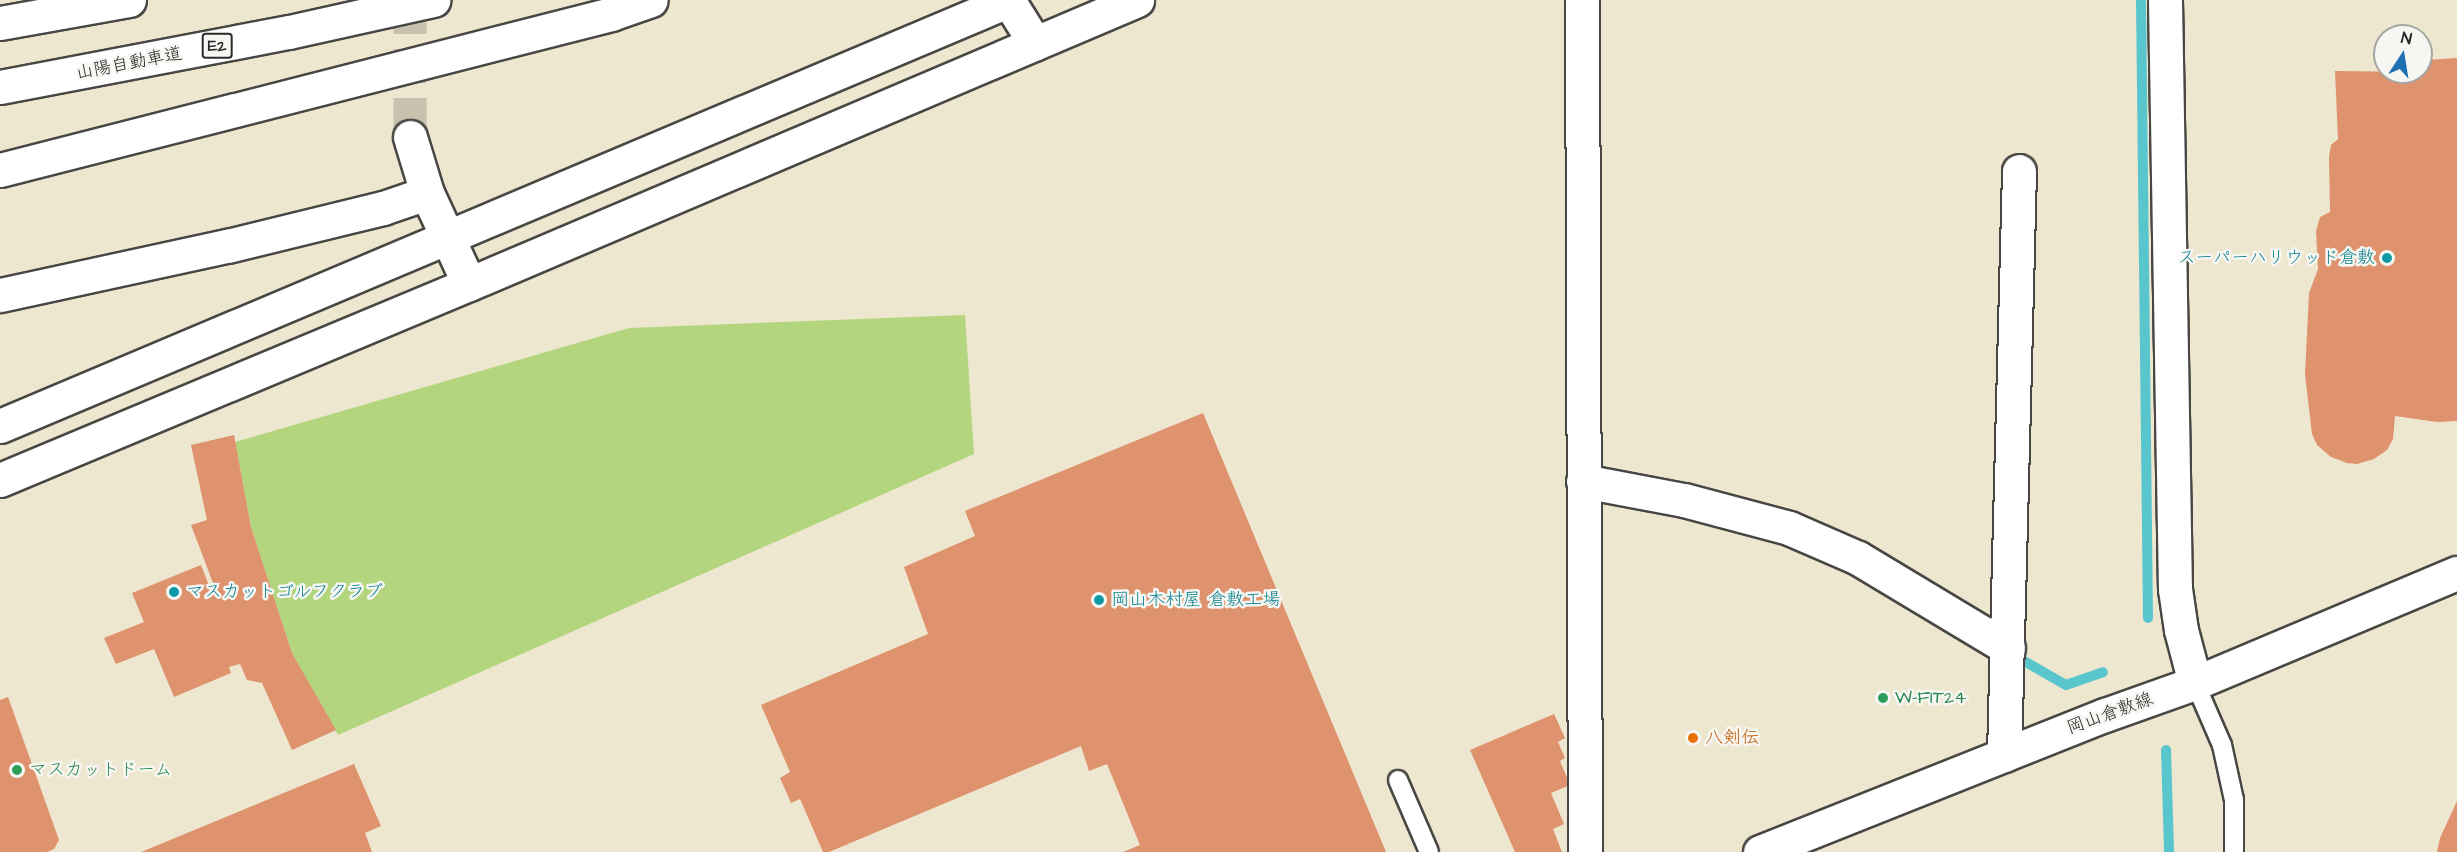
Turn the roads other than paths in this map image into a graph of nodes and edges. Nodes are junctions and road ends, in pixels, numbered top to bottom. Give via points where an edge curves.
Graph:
1 (129, 0) edge
2 (433, 0) edge
3 (651, 0) edge
4 (1009, 0) edge
5 (1137, 0) edge
6 (1582, 0) edge
7 (2165, 0) edge
8 (0, 23) edge
9 (1035, 43) junction
10 (0, 87) edge
11 (410, 137) tunnel mouth
12 (0, 170) edge
13 (2019, 171) dead end
14 (427, 192) junction
15 (448, 237) junction
16 (469, 284) junction
17 (0, 295) edge
18 (0, 426) edge
19 (0, 480) edge
20 (1583, 481) junction
21 (2457, 573) edge
22 (2008, 648) junction
23 (2195, 683) junction
24 (2004, 755) junction
25 (1398, 780) dead end
26 (1429, 852) edge
27 (1585, 852) edge
28 (1760, 852) edge
29 (2234, 852) edge

1 - 8 main road
2 - 10 main road, 山陽自動車道 / E2 via 289,32
3 - 12 main road via 610,14
4 - 9 main road
4 - 15 main road
5 - 9 main road
6 - 20 main road
7 - 23 main road via 2175,589
9 - 16 main road
11 - 14 main road
13 - 22 main road
14 - 15 main road
14 - 17 main road via 383,208 227,246
15 - 16 main road
15 - 18 main road
16 - 19 main road
20 - 22 main road via 1684,500 1789,528 1858,558
20 - 27 main road
21 - 23 main road, 岡山倉敷線
22 - 24 main road
23 - 24 main road, 岡山倉敷線
23 - 29 lane via 2222,745 2234,800
24 - 28 main road, 岡山倉敷線
25 - 26 lane

